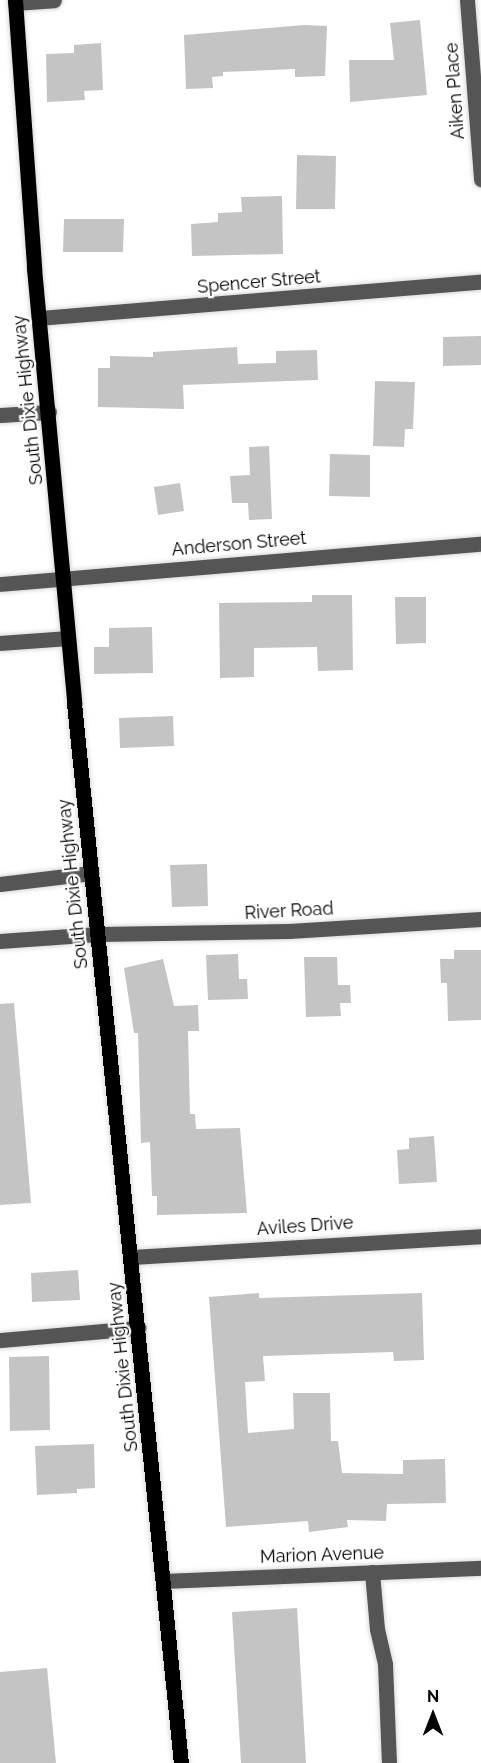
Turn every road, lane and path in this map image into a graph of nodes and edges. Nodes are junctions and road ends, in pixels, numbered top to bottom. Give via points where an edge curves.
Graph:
1 (54, 0) edge
2 (468, 0) edge
3 (15, 2) edge
4 (481, 179) edge
5 (481, 282) edge
6 (39, 318) junction
7 (49, 412) junction
8 (0, 415) edge
9 (481, 544) edge
10 (64, 579) junction
11 (0, 584) edge
12 (68, 638) junction
13 (0, 643) edge
14 (91, 873) junction
15 (0, 884) edge
16 (481, 919) edge
17 (98, 934) junction
18 (0, 940) edge
19 (481, 1236) edge
20 (131, 1257) junction
21 (138, 1328) junction
22 (0, 1340) edge
23 (481, 1568) edge
24 (372, 1572) junction
25 (165, 1581) junction
26 (181, 1763) edge
27 (389, 1763) edge

1 - 3 street
2 - 4 street, Aiken Place
3 - 6 main road, South Dixie Highway
5 - 6 street, Spencer Street
6 - 7 main road, South Dixie Highway
7 - 8 street
7 - 10 main road, South Dixie Highway
9 - 10 street, Anderson Street
10 - 11 street, Anderson Street
10 - 12 main road, South Dixie Highway
12 - 13 street
12 - 14 main road, South Dixie Highway
14 - 15 street
14 - 17 main road, South Dixie Highway
16 - 17 street, River Road via 290,931
17 - 18 street, River Road
17 - 20 main road, South Dixie Highway
19 - 20 street, Aviles Drive
20 - 21 main road, South Dixie Highway
21 - 22 street
21 - 25 main road, South Dixie Highway
23 - 24 street, Marion Avenue
24 - 25 street, Marion Avenue
24 - 27 street via 376,1629 385,1664
25 - 26 main road, South Dixie Highway

